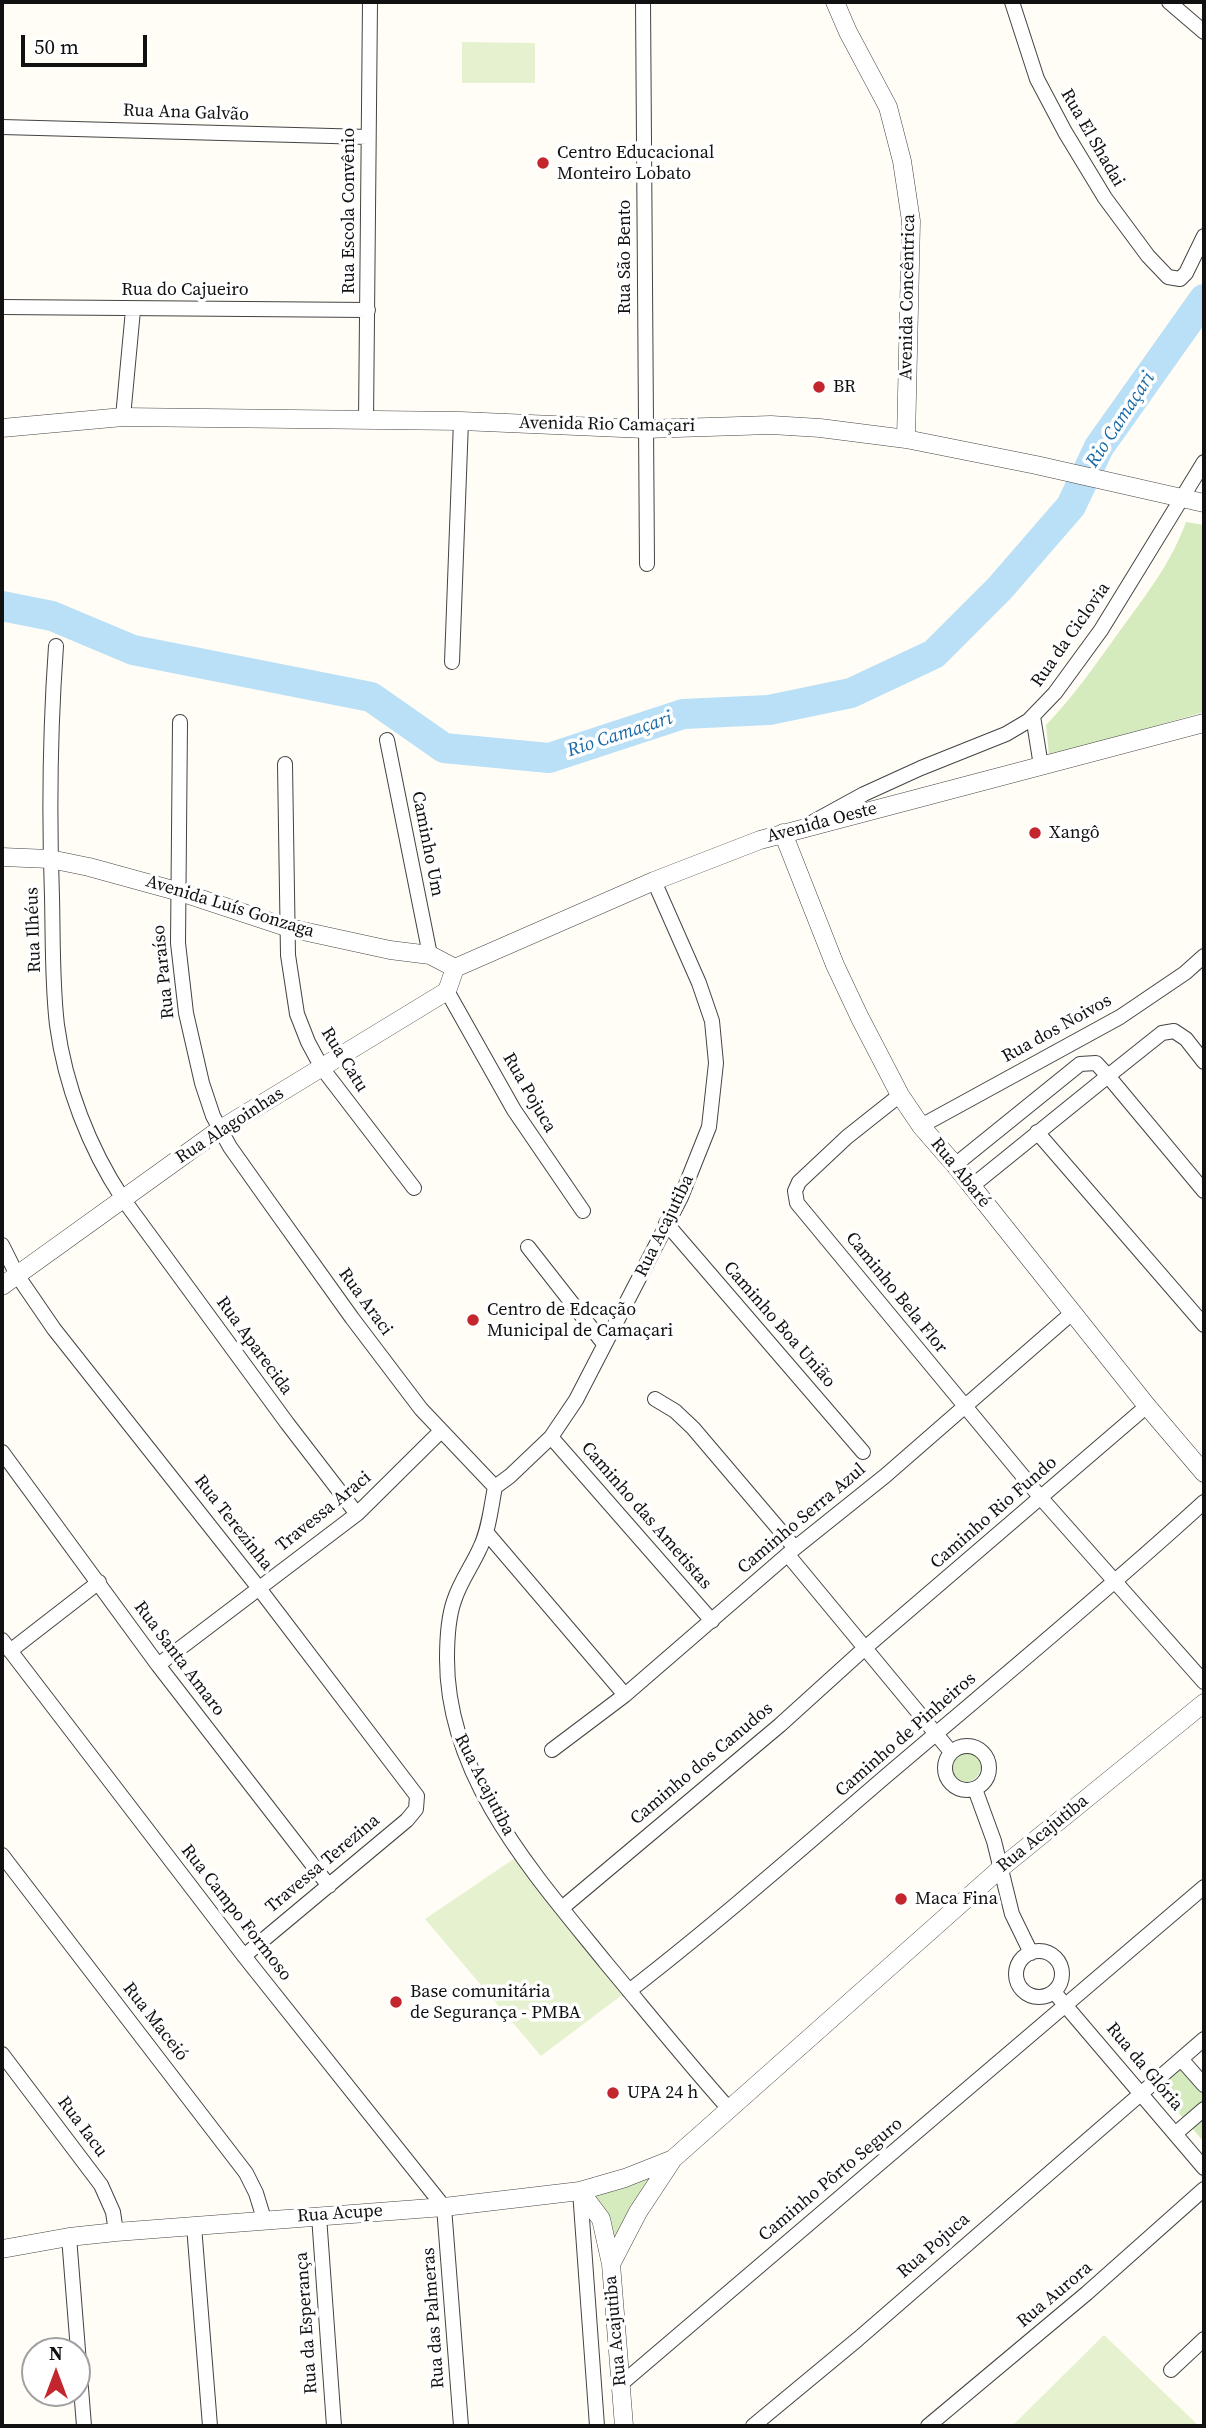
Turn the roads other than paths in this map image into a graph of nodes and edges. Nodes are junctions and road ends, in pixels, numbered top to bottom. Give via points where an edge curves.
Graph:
1 (370, 2) edge
2 (643, 2) edge
3 (835, 2) edge
4 (1012, 2) edge
5 (1169, 2) edge
6 (1204, 32) edge
7 (2, 127) edge
8 (368, 137) junction
9 (1204, 236) edge
10 (2, 307) edge
11 (132, 310) junction
12 (368, 310) junction
13 (123, 417) junction
14 (366, 421) junction
15 (461, 421) junction
16 (2, 428) edge
17 (645, 429) junction
18 (906, 439) junction
19 (1204, 462) edge
20 (1182, 498) junction
21 (1204, 503) edge
22 (647, 564) dead end
23 (56, 646) dead end
24 (452, 662) dead end
25 (1033, 716) junction
26 (180, 722) dead end
27 (1204, 723) edge
28 (387, 740) dead end
29 (285, 764) dead end
30 (1041, 766) junction
31 (803, 827) junction
32 (783, 833) junction
33 (2, 858) edge
34 (50, 859) junction
35 (654, 881) junction
36 (180, 892) junction
37 (289, 928) junction
38 (430, 956) junction
39 (1204, 956) edge
40 (455, 968) junction
41 (447, 991) junction
42 (1204, 1062) edge
43 (322, 1068) junction
44 (1108, 1076) junction
45 (900, 1095) junction
46 (921, 1126) junction
47 (219, 1129) junction
48 (1037, 1132) junction
49 (955, 1165) junction
50 (972, 1186) junction
51 (414, 1188) dead end
52 (1204, 1191) edge
53 (123, 1199) junction
54 (583, 1211) dead end
55 (666, 1223) junction
56 (2, 1245) edge
57 (528, 1247) dead end
58 (17, 1275) junction
59 (2, 1286) edge
60 (1072, 1313) junction
61 (1204, 1325) edge
62 (604, 1344) junction
63 (655, 1399) dead end
64 (1147, 1406) junction
65 (965, 1407) junction
66 (441, 1431) junction
67 (551, 1437) junction
68 (2, 1452) edge
69 (863, 1452) dead end
70 (1204, 1473) edge
71 (495, 1486) junction
72 (1041, 1498) junction
73 (1204, 1502) edge
74 (357, 1514) junction
75 (486, 1532) junction
76 (791, 1551) junction
77 (99, 1582) junction
78 (1115, 1584) junction
79 (258, 1587) junction
80 (712, 1621) junction
81 (6, 1646) edge
82 (865, 1648) junction
83 (158, 1665) junction
84 (1204, 1682) edge
85 (625, 1695) junction
86 (1204, 1703) edge
87 (936, 1735) junction
88 (552, 1750) dead end
89 (951, 1752) junction
90 (975, 1789) junction
91 (417, 1796) joint
92 (2, 1855) edge
93 (1001, 1868) junction
94 (329, 1886) junction
95 (1204, 1886) edge
96 (562, 1908) junction
97 (1031, 1953) junction
98 (244, 1955) junction
99 (629, 1991) junction
100 (1054, 1992) junction
101 (1066, 2005) junction
102 (1204, 2039) edge
103 (2, 2054) edge
104 (1181, 2059) junction
105 (1204, 2085) edge
106 (1141, 2094) junction
107 (1204, 2109) edge
108 (730, 2110) junction
109 (1175, 2134) junction
110 (673, 2159) junction
111 (1204, 2168) edge
112 (1204, 2189) edge
113 (580, 2191) junction
114 (444, 2207) junction
115 (319, 2216) junction
116 (264, 2219) junction
117 (194, 2226) junction
118 (116, 2232) junction
119 (69, 2237) junction
120 (2, 2249) edge
121 (611, 2264) junction
122 (1204, 2339) edge
123 (1171, 2370) dead end
124 (621, 2384) junction
125 (84, 2426) edge
126 (210, 2426) edge
127 (334, 2426) edge
128 (461, 2426) edge
129 (597, 2426) edge
130 (624, 2426) edge
131 (753, 2426) edge
132 (928, 2426) edge

1 - 8 street, Rua Escola Convênio
2 - 17 street, Rua São Bento
3 - 18 street, Avenida Concêntrica via 888,107 902,160 911,221
4 - 9 street, Rua El Shadai via 1037,79 1105,198 1140,248 1168,277 1180,279
5 - 6 street
7 - 8 street, Rua Ana Galvão
8 - 12 street, Rua Escola Convênio
10 - 11 street, Rua do Cajueiro
11 - 12 street, Rua do Cajueiro
11 - 13 street
12 - 14 street, Rua Escola Convênio
13 - 14 street, Avenida Rio Camaçari
13 - 16 street, Avenida Rio Camaçari
14 - 15 street, Avenida Rio Camaçari
15 - 17 street, Avenida Rio Camaçari
15 - 24 street
17 - 18 street, Avenida Rio Camaçari via 771,425
17 - 22 street, Rua São Bento
18 - 20 street, Avenida Rio Camaçari
19 - 20 street, Rua da Ciclovia
20 - 21 street, Avenida Rio Camaçari
20 - 25 street, Rua da Ciclovia via 1101,630
23 - 34 street, Rua Ilhéus
25 - 30 street
25 - 31 street, Rua da Ciclovia via 1006,734 864,794
26 - 36 street, Rua Paraíso
27 - 30 street, Avenida Oeste
28 - 38 street, Caminho Um
29 - 37 street, Rua Catu
30 - 31 street, Avenida Oeste
31 - 32 street, Avenida Oeste
32 - 35 street, Avenida Oeste
32 - 45 street, Rua Abaré via 835,965
33 - 34 street, Avenida Luís Gonzaga
34 - 36 street, Avenida Luís Gonzaga
34 - 53 street, Rua Ilhéus via 57,1024 64,1062 75,1101
35 - 40 street, Avenida Oeste
35 - 55 street, Rua Acajutiba via 699,983 716,1048 709,1127
36 - 37 street, Avenida Luís Gonzaga
36 - 47 street, Rua Paraíso via 178,943 186,1013 202,1083
37 - 38 street, Avenida Luís Gonzaga
37 - 43 street, Rua Catu via 294,1000 307,1042
38 - 40 street, Avenida Luís Gonzaga
39 - 46 street, Rua dos Noivos via 1120,1017
40 - 41 street
41 - 43 street, Rua Alagoinhas
41 - 54 street, Rua Pojuca via 514,1110
42 - 44 street via 1186,1039 1174,1031 1162,1032
43 - 47 street, Rua Alagoinhas
43 - 51 street, Rua Catu
44 - 48 street
44 - 49 street via 1096,1063 1080,1064
44 - 52 street
45 - 46 street, Rua Abaré
45 - 65 street, Caminho Bela Flor via 799,1182 797,1203
46 - 49 street, Rua Abaré
47 - 53 street, Rua Alagoinhas
47 - 66 street, Rua Araci via 352,1318
48 - 50 street
48 - 61 street
49 - 50 street, Rua Abaré
50 - 60 street, Rua Abaré
53 - 58 street, Rua Alagoinhas
53 - 74 street, Rua Aparecida
55 - 62 street, Rua Acajutiba
55 - 69 street, Caminho Boa União
56 - 58 street, Rua Terezinha
57 - 62 street
58 - 59 street, Rua Alagoinhas
58 - 79 street, Rua Terezinha via 54,1329
60 - 64 street, Rua Abaré
60 - 65 street, Caminho Serra Azul
62 - 67 street, Rua Acajutiba
63 - 76 street via 687,1423
64 - 70 street, Rua Abaré
64 - 72 street, Caminho Rio Fundo
65 - 72 street, Caminho Bela Flor
65 - 76 street, Caminho Serra Azul
66 - 71 street, Rua Araci
66 - 74 street, Travessa Araci
67 - 71 street, Rua Acajutiba
67 - 80 street, Caminho das Ametistas
68 - 77 street, Rua Santa Amaro
71 - 75 street, Rua Acajutiba
72 - 78 street, Caminho Bela Flor
72 - 82 street, Caminho Rio Fundo
73 - 78 street, Caminho de Pinheiros
74 - 79 street, Travessa Araci
75 - 85 street
75 - 96 street, Rua Acajutiba via 451,1613 447,1657 454,1724 496,1817
76 - 80 street, Caminho Serra Azul
76 - 82 street
77 - 81 street
77 - 83 street, Rua Santa Amaro
78 - 84 street, Caminho Bela Flor
78 - 87 street, Caminho de Pinheiros
79 - 83 street, Travessa Araci
79 - 91 street, Rua Terezinha
80 - 85 street, Caminho Serra Azul
81 - 98 street, Rua Campo Formoso
82 - 87 street
82 - 96 street, Caminho dos Canudos
83 - 94 street, Rua Santa Amaro
85 - 88 street, Caminho Serra Azul
86 - 93 street, Rua Acajutiba
87 - 89 street
87 - 99 street, Caminho de Pinheiros via 703,1934
89 - 90 street via 946,1777 958,1789
89 - 90 street via 966,1745 982,1752 988,1776
90 - 93 street
91 - 94 street, Travessa Terezina via 412,1814
92 - 116 street, Rua Maceió via 246,2172
93 - 97 street via 1012,1914
93 - 108 street, Rua Acajutiba
94 - 98 street, Travessa Terezina
95 - 101 street, Caminho Pôrto Seguro
96 - 99 street, Rua Acajutiba
97 - 100 street via 1047,1953 1059,1963 1062,1978
97 - 100 street via 1019,1963 1019,1985 1031,1996
98 - 114 street, Rua Campo Formoso
99 - 108 street, Rua Acajutiba
100 - 101 street, Rua da Glória
101 - 106 street, Rua da Glória
101 - 124 street, Caminho Pôrto Seguro
102 - 104 street, Rua Pojuca
103 - 118 street, Rua Iacu via 101,2185
104 - 105 street
104 - 106 street, Rua Pojuca
106 - 109 street, Rua da Glória
106 - 131 street, Rua Pojuca
107 - 109 street
108 - 110 street, Rua Acajutiba
109 - 111 street, Rua da Glória
110 - 113 street, Rua Acupe
110 - 121 street, Rua Acajutiba
112 - 132 street, Rua Aurora
113 - 114 street, Rua Acupe
113 - 121 street via 601,2219
113 - 129 street
114 - 115 street, Rua Acupe
114 - 128 street, Rua das Palmeras
115 - 116 street, Rua Acupe
115 - 127 street, Rua da Esperança
116 - 117 street, Rua Acupe
117 - 118 street, Rua Acupe
117 - 126 street
118 - 119 street, Rua Acupe
119 - 120 street, Rua Acupe
119 - 125 street
121 - 124 street, Rua Acajutiba
122 - 123 street
124 - 130 street, Rua Acajutiba

